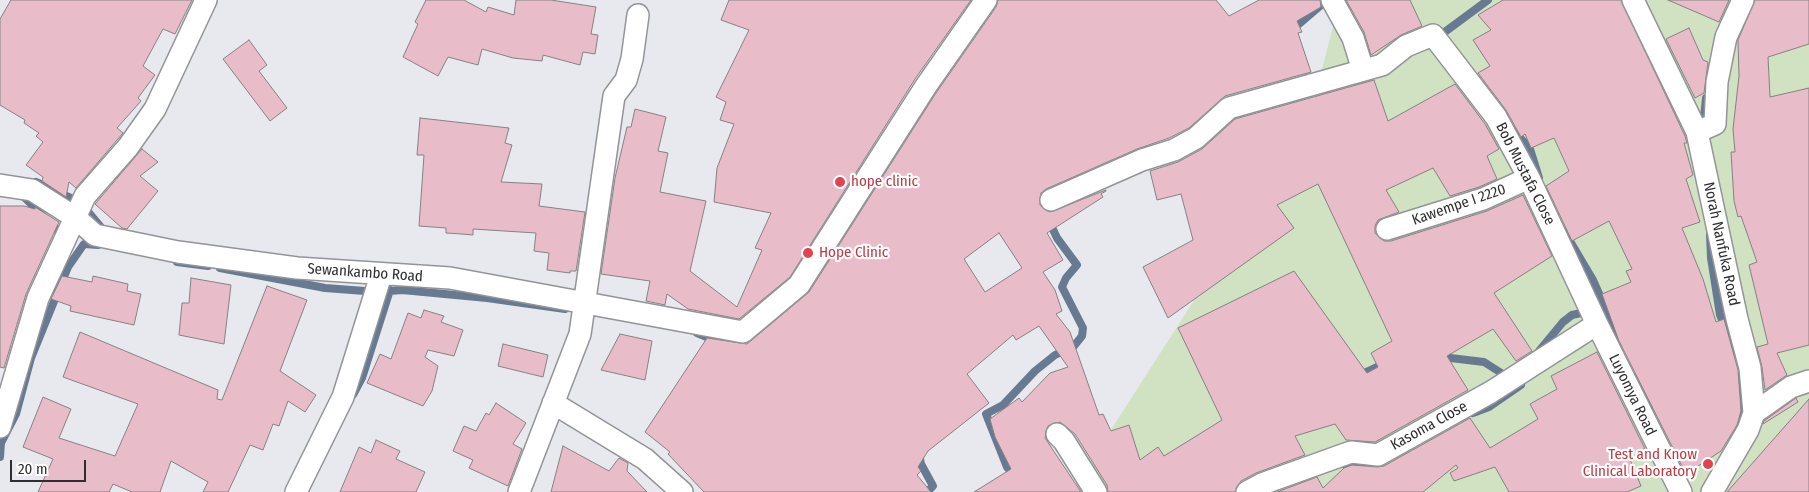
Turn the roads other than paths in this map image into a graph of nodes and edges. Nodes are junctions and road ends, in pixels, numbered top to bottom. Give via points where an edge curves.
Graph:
1 (206, 0) edge
2 (986, 0) edge
3 (1332, 0) edge
4 (1633, 0) edge
5 (1743, 0) edge
6 (638, 15) dead end
7 (1363, 70) junction
8 (1697, 132) junction
9 (1529, 178) junction
10 (0, 185) edge
11 (1051, 200) dead end
12 (76, 218) junction
13 (1387, 229) dead end
14 (381, 275) junction
15 (586, 303) junction
16 (1597, 324) junction
17 (1809, 381) edge
18 (553, 402) junction
19 (1754, 413) junction
20 (0, 427) edge
21 (1057, 434) dead end
22 (296, 492) edge
23 (519, 492) edge
24 (682, 492) edge
25 (1096, 492) edge
26 (1247, 492) edge
27 (1681, 492) edge
28 (1712, 492) edge

1 - 12 street via 155,109 128,147 85,196
2 - 15 street, Sewankambo Road via 926,86 799,285 743,332
3 - 7 street via 1353,38
4 - 8 street, Norah Nanfuka Road
5 - 8 street via 1726,38 1717,82 1715,124
6 - 15 street via 626,80 614,96
7 - 9 street, Bob Mustafa Close via 1382,65 1406,46 1434,35 1496,117
7 - 11 street via 1229,108 1196,138 1174,150 1142,160
8 - 19 street, Norah Nanfuka Road via 1736,318 1750,368
9 - 13 street, Kawempe I 2220 via 1483,199
9 - 16 street, Bob Mustafa Close
10 - 12 street, Sewankambo Road via 32,190
12 - 14 street, Sewankambo Road via 95,235 178,252 297,268
12 - 20 street via 38,298
14 - 15 street, Sewankambo Road via 450,278
14 - 22 street via 343,397
15 - 18 street via 580,334
16 - 26 street, Kasoma Close via 1491,392 1378,455 1351,452
16 - 27 street, Luyomya Road
17 - 19 street via 1791,387
18 - 23 street
18 - 24 street via 646,459
19 - 28 street, Norah Nanfuka Road via 1748,430
21 - 25 street

